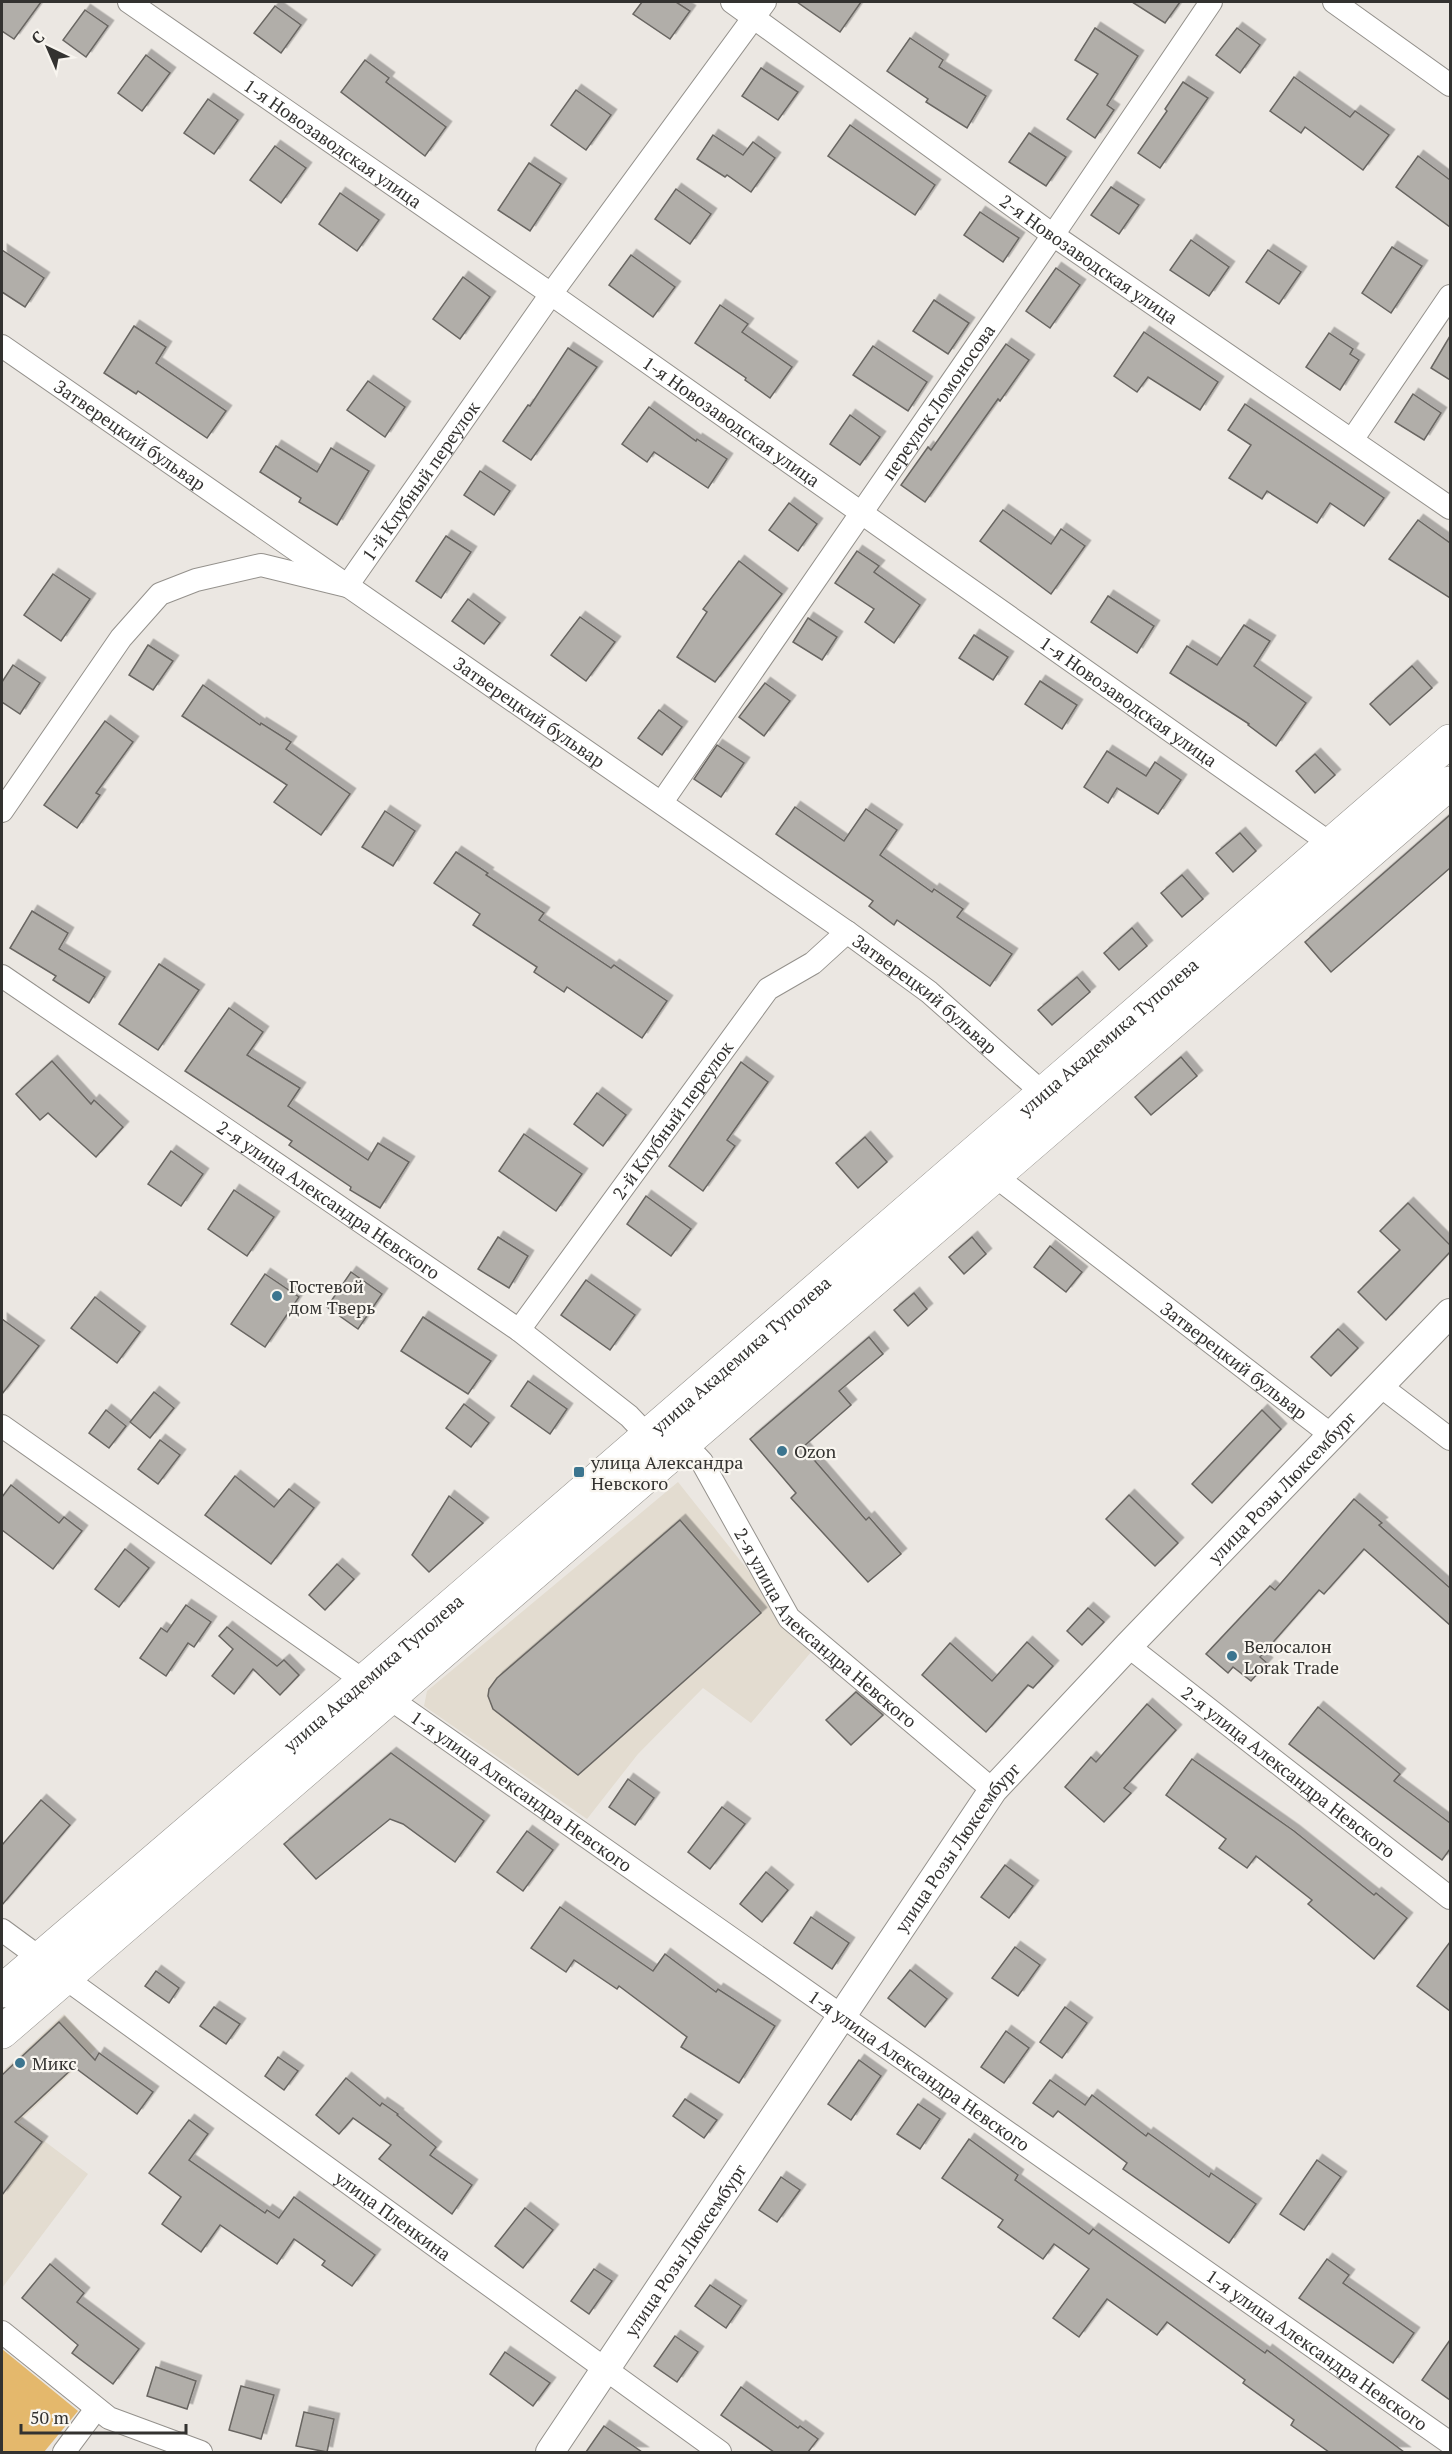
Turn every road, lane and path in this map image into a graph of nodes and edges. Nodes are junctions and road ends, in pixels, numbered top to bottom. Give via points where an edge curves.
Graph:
1 (129, 2) edge
2 (732, 2) edge
3 (1211, 2) edge
4 (1334, 2) edge
5 (759, 9) edge
6 (1450, 85) edge
7 (1053, 235) junction
8 (551, 294) junction
9 (1450, 296) edge
10 (2, 346) edge
11 (1352, 440) junction
12 (1450, 508) edge
13 (862, 513) junction
14 (347, 586) junction
15 (1450, 741) edge
16 (1450, 783) edge
17 (662, 802) junction
18 (2, 810) edge
19 (1331, 844) junction
20 (847, 932) junction
21 (2, 976) edge
22 (1044, 1094) junction
23 (1037, 1139) junction
24 (995, 1176) junction
25 (1450, 1313) edge
26 (519, 1330) junction
27 (1379, 1385) junction
28 (2, 1426) edge
29 (1330, 1434) junction
30 (647, 1435) junction
31 (1450, 1439) edge
32 (684, 1443) junction
33 (1128, 1646) junction
34 (377, 1689) junction
35 (993, 1790) junction
36 (1450, 1898) edge
37 (2, 1930) edge
38 (52, 1968) junction
39 (2, 1991) edge
40 (842, 2016) junction
41 (2, 2032) edge
42 (2, 2332) edge
43 (605, 2370) junction
44 (96, 2409) junction
45 (1450, 2442) edge
46 (64, 2452) edge
47 (201, 2452) edge
48 (549, 2452) edge
49 (720, 2452) edge

1 - 8 street, 1-я Новозаводская улица
2 - 5 street, 2-я Новозаводская улица
3 - 7 street, переулок Ломоносова
4 - 6 street
5 - 7 street, 2-я Новозаводская улица
5 - 8 street, 1-й Клубный переулок
7 - 11 street, 2-я Новозаводская улица
7 - 13 street, переулок Ломоносова
8 - 13 street, 1-я Новозаводская улица
8 - 14 street, 1-й Клубный переулок
9 - 11 street
10 - 14 street, Затверецкий бульвар
11 - 12 street, 2-я Новозаводская улица
13 - 17 street, переулок Ломоносова
13 - 19 street, 1-я Новозаводская улица
14 - 17 street, Затверецкий бульвар
14 - 18 street via 261,565 196,580 160,594 122,638
15 - 19 main road, улица Академика Туполева
16 - 23 main road, улица Академика Туполева
17 - 20 street, Затверецкий бульвар
19 - 22 main road, улица Академика Туполева
20 - 22 street, Затверецкий бульвар via 929,992
20 - 26 street, 2-й Клубный переулок via 813,963 768,989
21 - 26 street, 2-я улица Александра Невского
22 - 23 main road via 1048,1114
22 - 30 main road, улица Академика Туполева
23 - 24 main road, улица Академика Туполева
24 - 29 street, Затверецкий бульвар
24 - 32 main road, улица Академика Туполева
25 - 27 street, улица Розы Люксембург
26 - 30 street, 2-я улица Александра Невского via 629,1416
27 - 29 street, улица Розы Люксембург
27 - 31 street
28 - 34 street, 1-я улица Александра Невского
29 - 33 street, улица Розы Люксембург
30 - 34 main road, улица Академика Туполева via 393,1655
32 - 34 main road, улица Академика Туполева
32 - 35 street, 2-я улица Александра Невского via 702,1462 789,1618
33 - 35 street, улица Розы Люксембург
33 - 36 street, 2-я улица Александра Невского
34 - 38 main road, улица Академика Туполева
34 - 40 street, 1-я улица Александра Невского
35 - 40 street, улица Розы Люксембург
37 - 38 street, улица Пленкина
38 - 39 main road, улица Академика Туполева
38 - 41 main road, улица Академика Туполева
38 - 43 street, улица Пленкина
40 - 43 street, улица Розы Люксембург
40 - 45 street, 1-я улица Александра Невского
42 - 44 street
43 - 48 street, улица Розы Люксембург
43 - 49 street, улица Пленкина
44 - 46 street
44 - 47 street via 109,2418

